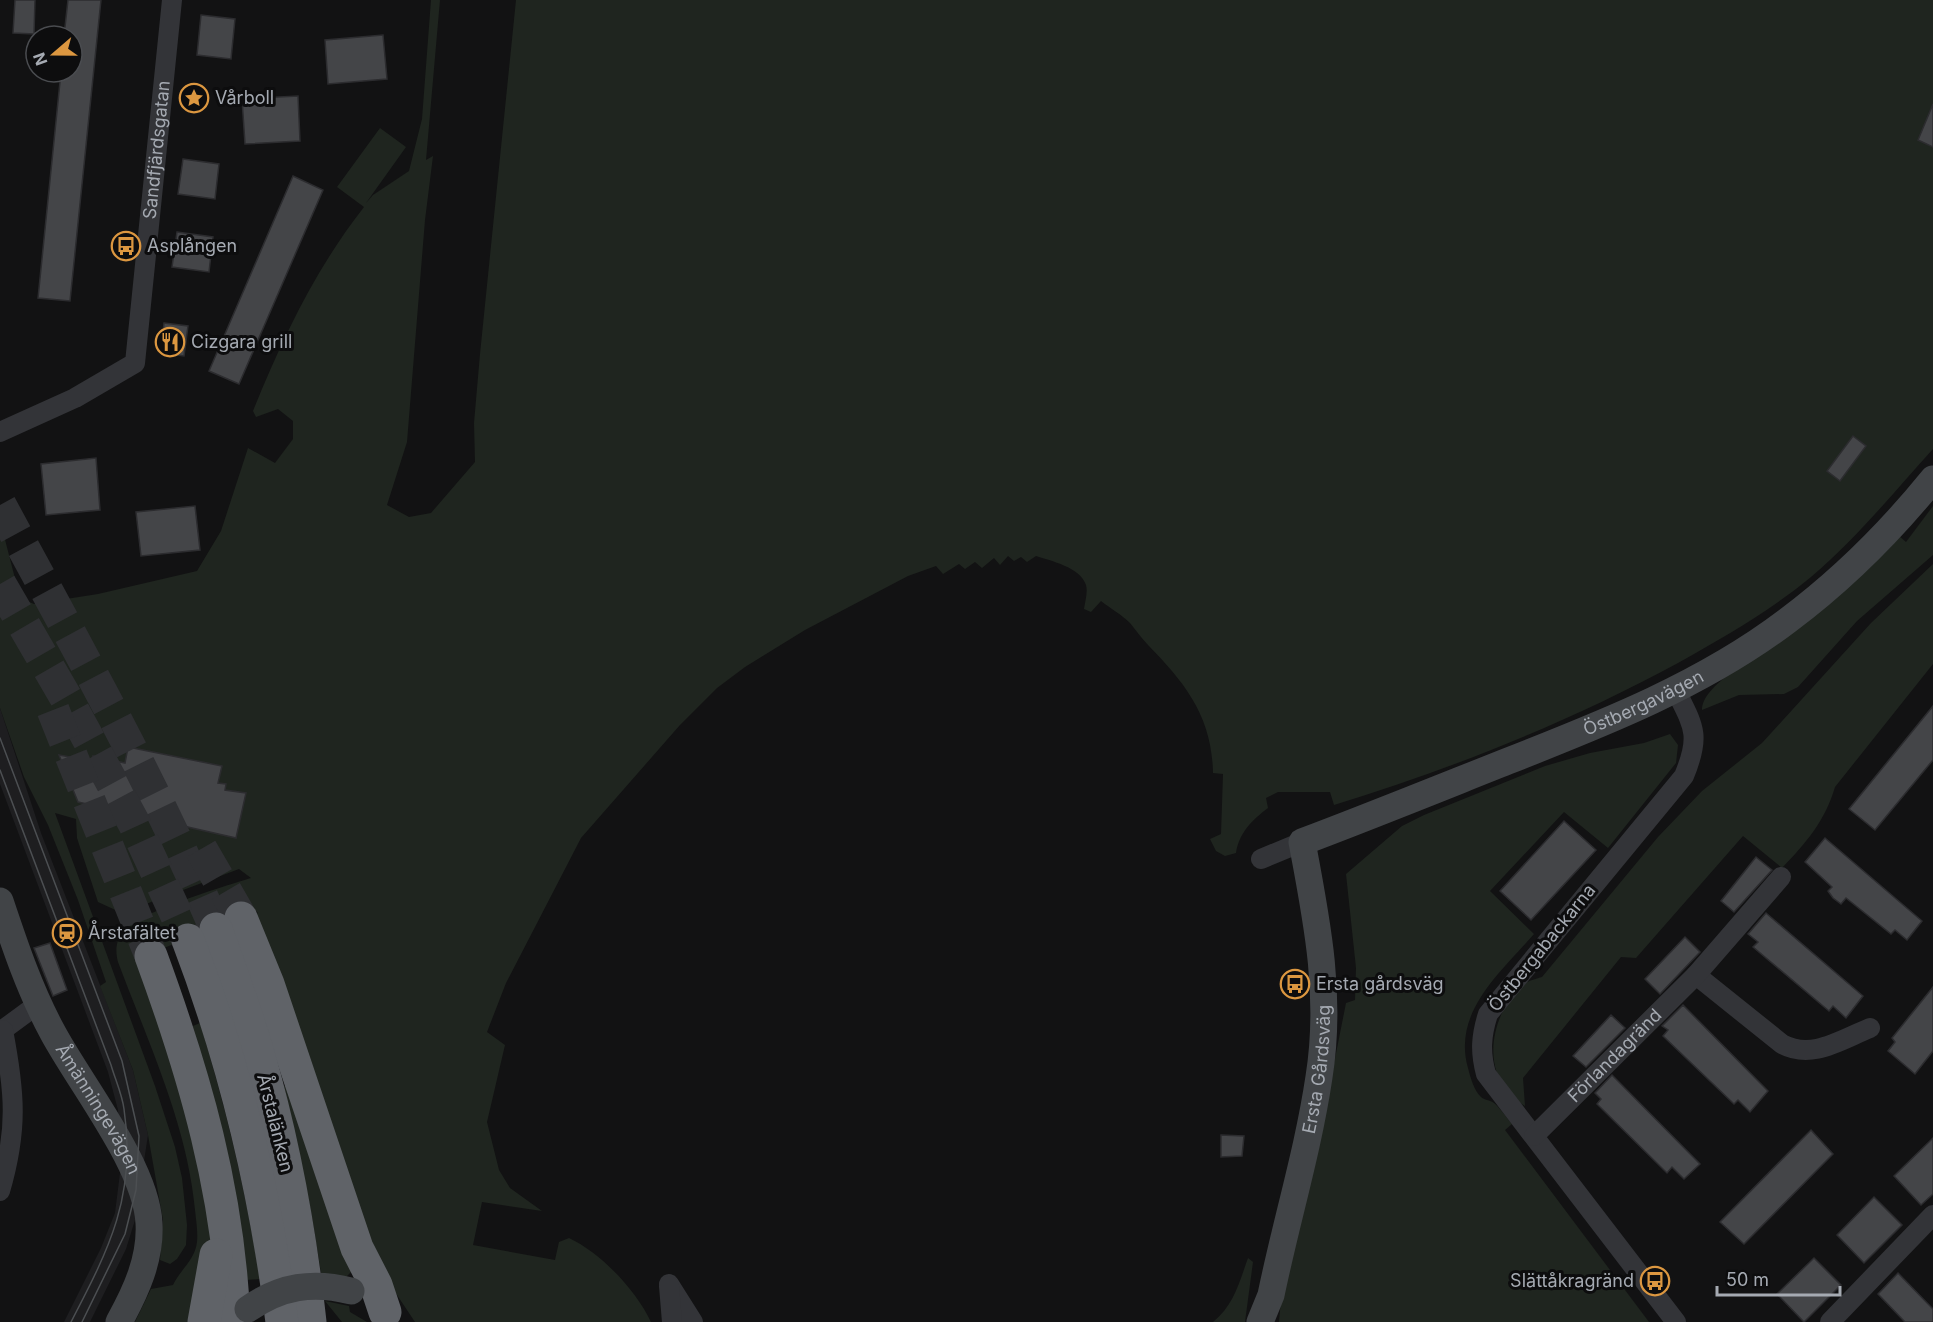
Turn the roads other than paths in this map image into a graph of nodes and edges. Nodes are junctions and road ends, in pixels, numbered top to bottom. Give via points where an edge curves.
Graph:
1 (172, 0) edge
2 (0, 432) edge
3 (1933, 479) edge
4 (1675, 689) junction
5 (1302, 842) junction
6 (1261, 859) dead end
7 (1781, 877) dead end
8 (0, 901) edge
9 (215, 929) junction
10 (151, 956) tunnel mouth
11 (1696, 975) junction
12 (38, 1004) junction
13 (1870, 1028) dead end
14 (2, 1031) edge
15 (1534, 1136) junction
16 (218, 1175) junction
17 (0, 1191) edge
18 (1933, 1215) edge
19 (1271, 1295) junction
20 (239, 1317) edge
21 (390, 1317) edge
22 (119, 1322) edge
23 (204, 1322) edge
24 (282, 1322) edge
25 (310, 1322) edge
26 (672, 1322) edge
27 (693, 1322) edge
28 (1260, 1322) edge
29 (1274, 1322) edge
30 (1676, 1322) edge
31 (1830, 1322) edge

1 - 2 street, Sandfjärdsgatan via 135,363 75,398
3 - 4 street, Östbergavägen via 1870,550 1830,587 1752,645
4 - 5 street, Östbergavägen via 1598,726
4 - 15 street, Östbergabackarna via 1695,732 1694,752 1684,776 1488,1014 1481,1045 1486,1074
5 - 6 street
5 - 19 street, Ersta Gårdsväg via 1323,961 1320,1076
7 - 11 street, Förlandagränd
8 - 12 street, Åmänningevägen
9 - 21 highway via 268,984 357,1248
9 - 24 highway, Årstalänken via 231,1059 254,1150
9 - 25 highway, Årstalänken via 257,1049 280,1136 302,1245
10 - 16 highway via 177,1027
11 - 13 street via 1796,1052 1815,1050
11 - 15 street, Förlandagränd
12 - 14 street
12 - 22 street, Åmänningevägen via 128,1158 145,1195 149,1223 145,1264
14 - 17 street via 12,1075 14,1126
15 - 30 street, Östbergabackarna
16 - 20 highway
16 - 23 highway via 214,1211 216,1258
18 - 31 street
19 - 28 street, Ersta Gårdsväg
19 - 29 street, Ersta Gårdsväg
20 - 21 street, bridge via 263,1298 297,1286 334,1287 351,1292
26 - 27 street via 669,1284

